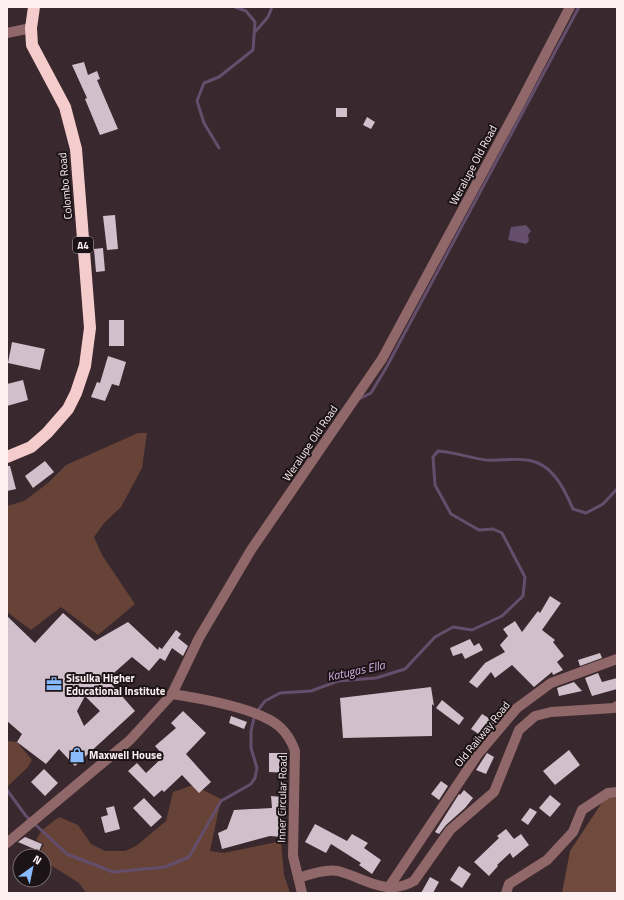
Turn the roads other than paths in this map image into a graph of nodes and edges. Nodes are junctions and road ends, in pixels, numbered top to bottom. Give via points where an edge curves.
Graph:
1 (34, 7) edge
2 (570, 7) edge
3 (31, 28) junction
4 (7, 33) edge
5 (7, 457) edge
6 (617, 659) edge
7 (172, 694) junction
8 (617, 706) edge
9 (617, 792) edge
10 (7, 844) edge
11 (299, 878) junction
12 (389, 887) junction
13 (302, 893) edge
14 (506, 893) edge

1 - 3 highway, Colombo Road / A4
2 - 7 street, Weralupe Old Road via 382,358 251,550 199,638
3 - 4 street
3 - 5 highway, Colombo Road / A4 via 32,46 65,107 76,149 90,328 85,366 68,409 31,447
6 - 12 street, Old Railway Road via 551,683 517,708 478,754
7 - 10 street, Weralupe Old Road via 130,740
7 - 11 street, Inner Circular Road via 255,714 280,727 291,740 295,751 293,856
8 - 12 street via 551,712 535,716 519,730 494,792 450,830 414,881 405,886
9 - 14 street via 608,793 582,810 574,832 547,860 509,884
11 - 12 street via 337,871 373,885
11 - 13 street, Inner Circular Road

